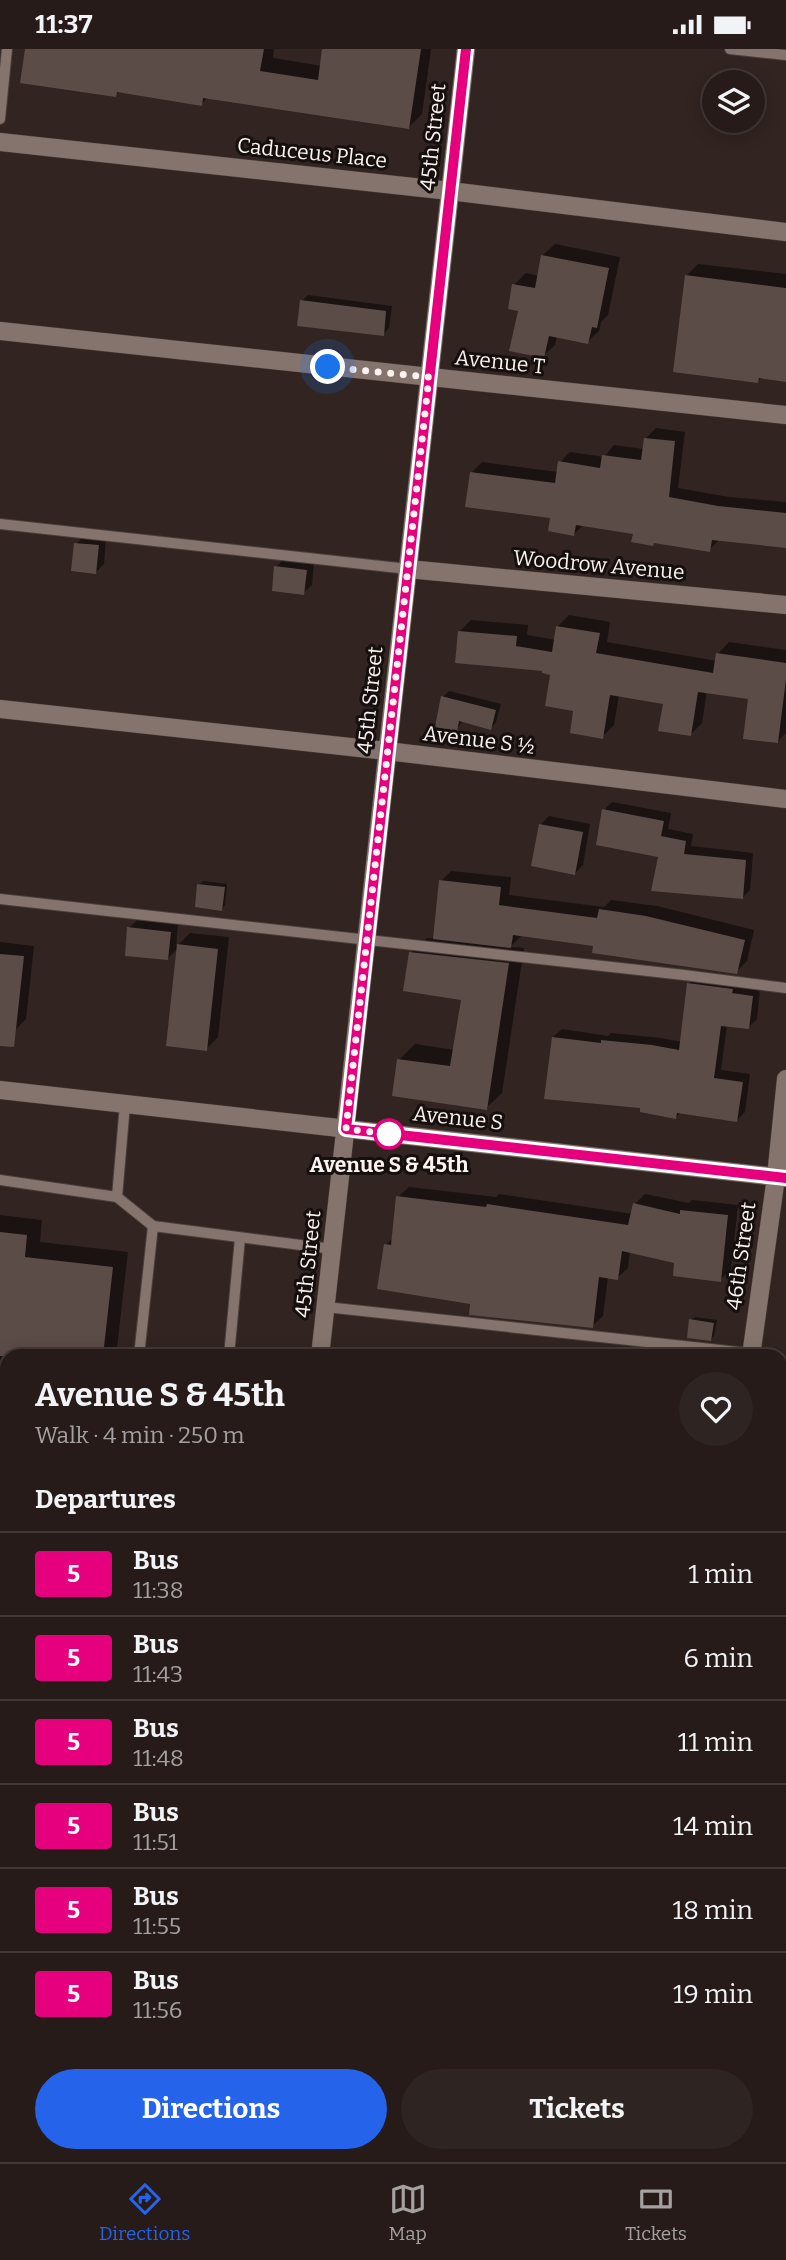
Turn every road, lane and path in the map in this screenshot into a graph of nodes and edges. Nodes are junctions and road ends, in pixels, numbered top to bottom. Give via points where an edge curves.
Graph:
1 (7, 49) edge
2 (466, 49) edge
3 (730, 49) edge
4 (786, 55) edge
5 (0, 119) edge
6 (0, 142) edge
7 (450, 191) junction
8 (786, 232) edge
9 (0, 331) edge
10 (429, 377) junction
11 (786, 415) edge
12 (0, 524) edge
13 (408, 569) junction
14 (786, 605) edge
15 (0, 709) edge
16 (387, 751) junction
17 (786, 799) edge
18 (0, 899) edge
19 (367, 940) junction
20 (786, 988) edge
21 (786, 1079) edge
22 (0, 1090) edge
23 (125, 1104) junction
24 (346, 1129) junction
25 (781, 1178) edge
26 (0, 1181) edge
27 (117, 1196) junction
28 (153, 1226) junction
29 (240, 1238) junction
30 (332, 1249) junction
31 (326, 1307) junction
32 (139, 1349) edge
33 (230, 1349) edge
34 (321, 1349) edge
35 (698, 1349) edge
36 (752, 1349) edge

1 - 5 lane
2 - 7 street, 45th Street
3 - 4 lane
6 - 7 street, Caduceus Place
7 - 8 street, Caduceus Place
7 - 10 street, 45th Street
9 - 10 street, Avenue T
10 - 11 street, Avenue T
10 - 13 street, 45th Street
12 - 13 lane
13 - 14 street, Woodrow Avenue
13 - 16 street, 45th Street
15 - 16 street, Avenue S ½
16 - 17 street, Avenue S ½
16 - 19 street, 45th Street
18 - 19 lane
19 - 20 lane
19 - 24 street, 45th Street
21 - 25 street, 46th Street
22 - 23 street, Avenue S
23 - 24 street, Avenue S
23 - 27 lane
24 - 25 street, Avenue S
24 - 30 street, 45th Street
25 - 36 street, 46th Street
26 - 27 lane
27 - 28 lane
28 - 29 lane
28 - 32 lane
29 - 30 lane
29 - 33 lane
30 - 31 street, 45th Street
31 - 34 street, 45th Street
31 - 35 lane

